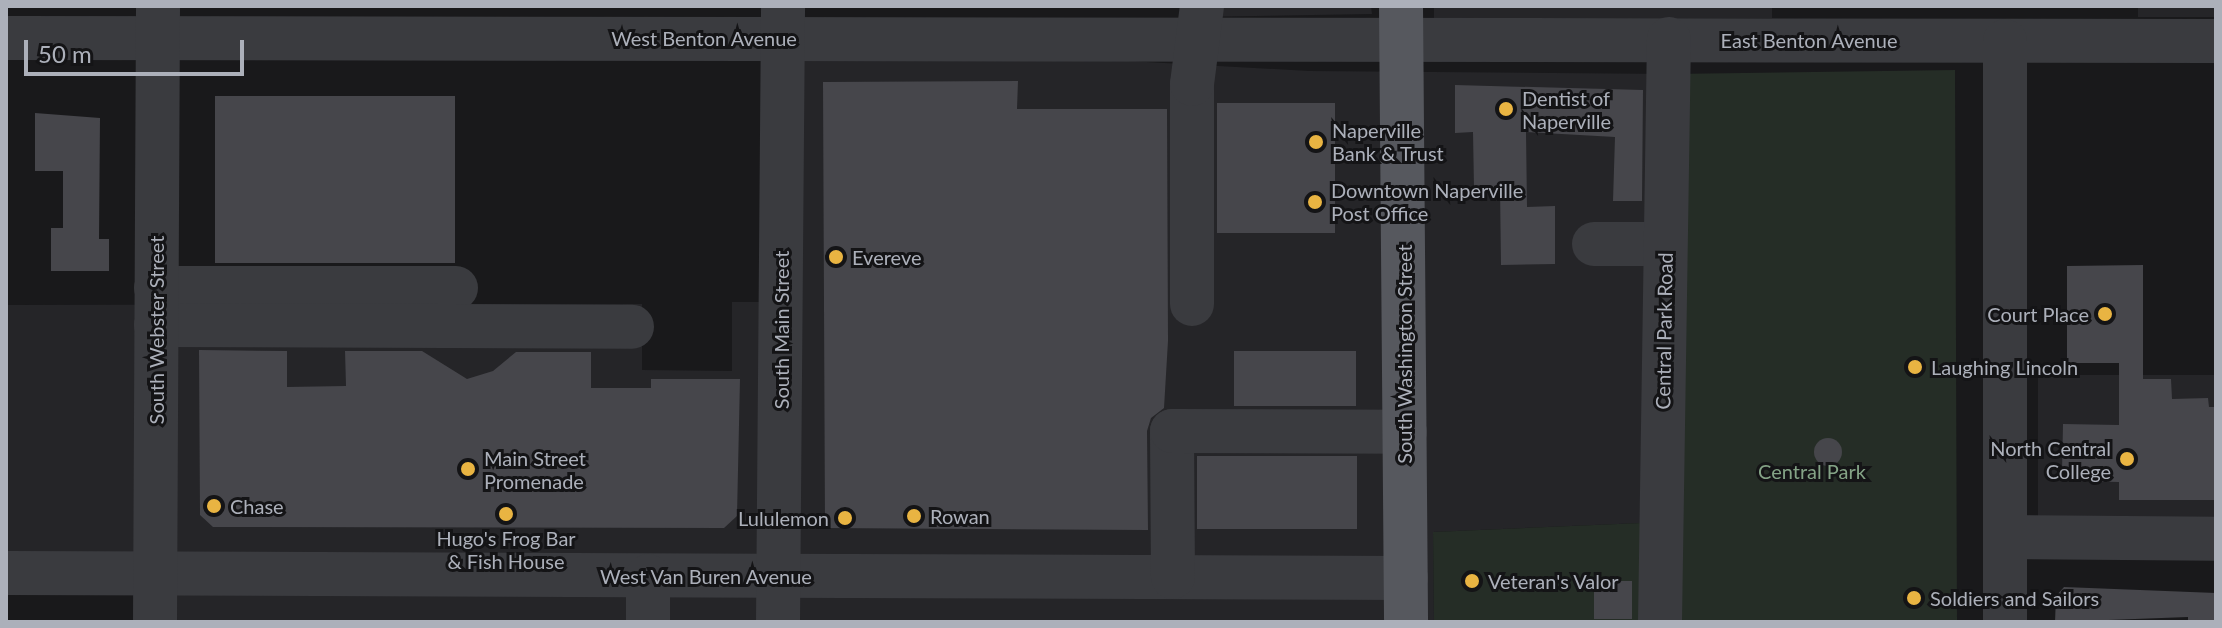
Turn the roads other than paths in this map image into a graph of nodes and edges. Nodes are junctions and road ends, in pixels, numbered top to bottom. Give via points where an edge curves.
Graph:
1 (158, 22) edge
2 (783, 22) edge
3 (1202, 22) edge
4 (1402, 22) edge
5 (1901, 24) edge
6 (6, 38) edge
7 (1669, 39) junction
8 (2005, 41) junction
9 (2216, 41) edge
10 (1594, 244) dead end
11 (1665, 244) junction
12 (456, 288) dead end
13 (1192, 304) dead end
14 (156, 306) junction
15 (632, 327) dead end
16 (1405, 432) junction
17 (2005, 537) junction
18 (2216, 539) edge
19 (6, 573) edge
20 (155, 573) junction
21 (648, 576) junction
22 (778, 576) junction
23 (1173, 577) junction
24 (1406, 578) junction
25 (155, 622) edge
26 (648, 622) edge
27 (778, 622) edge
28 (1406, 622) edge
29 (1660, 622) edge
30 (2005, 622) edge

1 - 2 street, West Benton Avenue
1 - 6 street, West Benton Avenue
1 - 14 street, South Webster Street
2 - 3 street, West Benton Avenue
2 - 22 street, South Main Street
3 - 4 street, West Benton Avenue
3 - 13 street via 1192,84
4 - 7 street, East Benton Avenue
4 - 16 main road, South Washington Street
5 - 7 street, East Benton Avenue
5 - 8 street, East Benton Avenue
7 - 11 street, Central Park Road
8 - 9 street, East Benton Avenue
8 - 17 street
10 - 11 street
11 - 29 street, Central Park Road
12 - 14 street
14 - 15 street
14 - 20 street, South Webster Street
16 - 23 street via 1172,431
16 - 24 main road, South Washington Street
17 - 18 street
17 - 30 street
19 - 20 street, West Van Buren Avenue
20 - 21 street, West Van Buren Avenue
20 - 25 street, South Webster Street
21 - 22 street, West Van Buren Avenue
21 - 26 street
22 - 23 street, West Van Buren Avenue
22 - 27 street, South Main Street
23 - 24 street, West Van Buren Avenue
24 - 28 main road, South Washington Street

